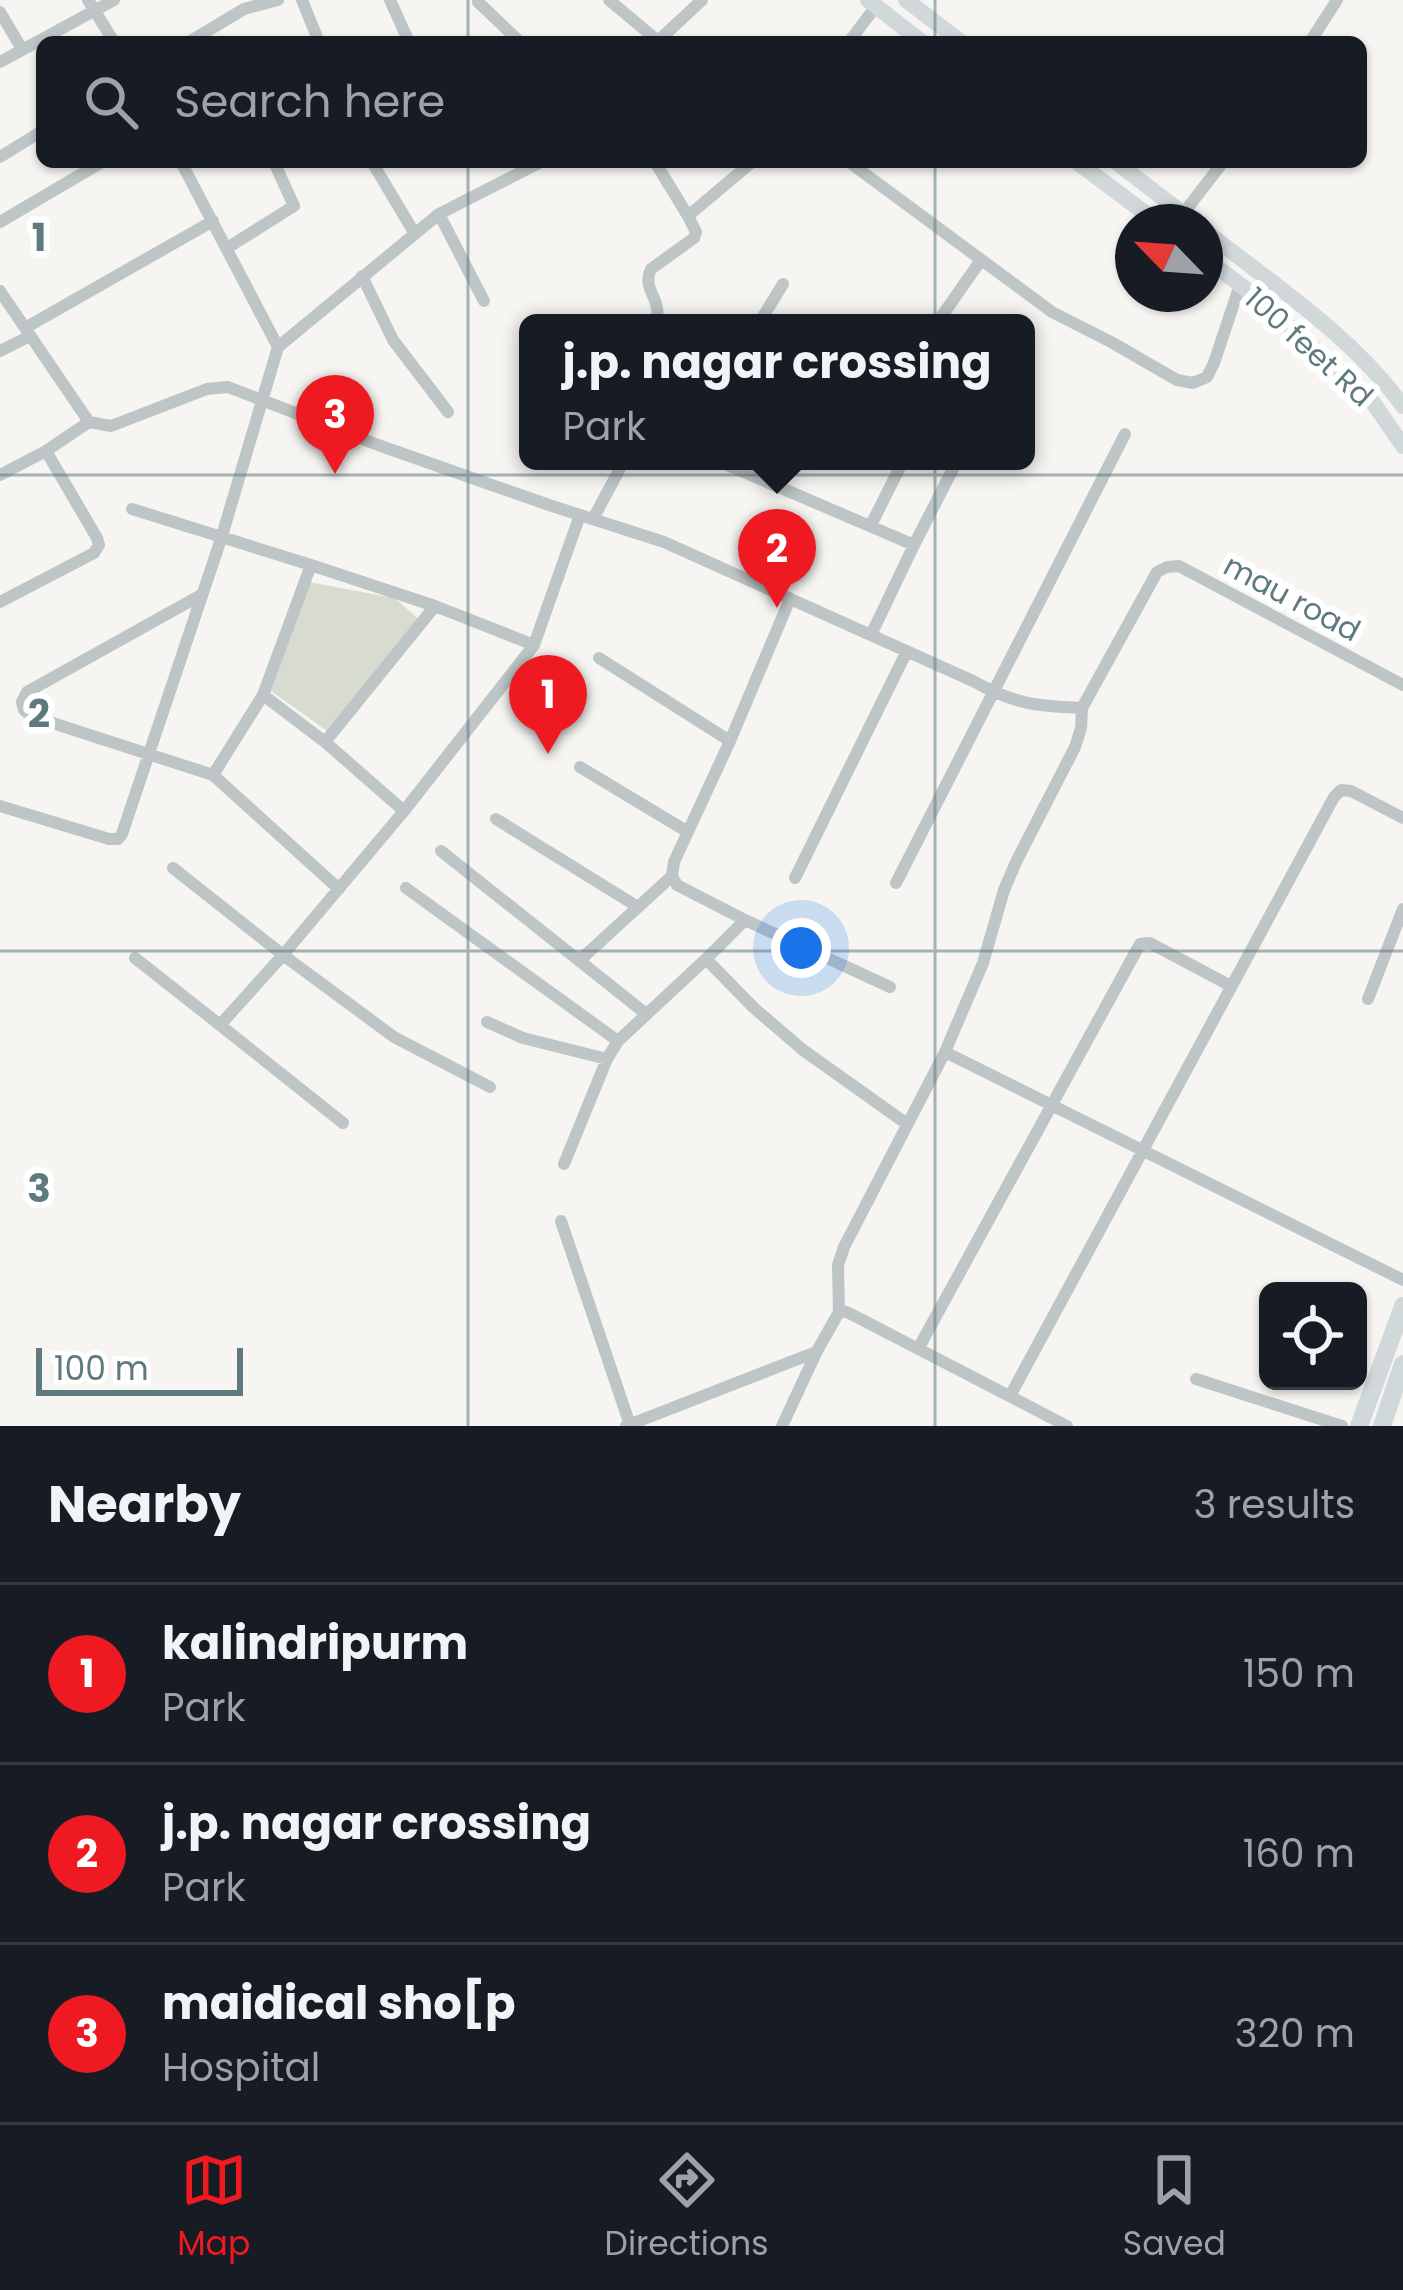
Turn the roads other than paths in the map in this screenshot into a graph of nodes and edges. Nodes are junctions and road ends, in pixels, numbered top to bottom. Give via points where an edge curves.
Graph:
1 (114, 0) edge
2 (278, 0) edge
3 (302, 0) edge
4 (390, 0) edge
5 (411, 0) edge
6 (609, 0) edge
7 (703, 0) edge
8 (906, 0) edge
9 (1337, 0) edge
10 (478, 2) edge
11 (872, 3) edge
12 (91, 5) edge
13 (0, 13) edge
14 (398, 17) junction
15 (215, 35) edge
16 (43, 36) edge
17 (110, 36) edge
18 (317, 36) edge
19 (406, 36) edge
20 (514, 36) edge
21 (651, 36) edge
22 (664, 36) edge
23 (853, 36) edge
24 (914, 36) edge
25 (953, 36) edge
26 (1314, 36) edge
27 (36, 41) edge
28 (22, 50) junction
29 (0, 62) edge
30 (36, 135) edge
31 (0, 157) edge
32 (92, 168) edge
33 (184, 168) edge
34 (277, 168) edge
35 (376, 168) edge
36 (529, 168) edge
37 (659, 168) edge
38 (745, 168) edge
39 (857, 168) edge
40 (1085, 168) edge
41 (1124, 168) edge
42 (1219, 168) edge
43 (1133, 204) edge
44 (1170, 204) edge
45 (1197, 204) edge
46 (439, 214) junction
47 (688, 216) junction
48 (212, 221) junction
49 (0, 222) edge
50 (415, 234) junction
51 (1223, 246) edge
52 (226, 248) junction
53 (981, 260) junction
54 (1223, 272) edge
55 (362, 276) junction
56 (783, 284) dead end
57 (1240, 285) junction
58 (0, 291) edge
59 (484, 301) dead end
60 (658, 314) edge
61 (765, 314) edge
62 (943, 314) edge
63 (28, 332) junction
64 (278, 347) junction
65 (0, 351) edge
66 (262, 400) junction
67 (1403, 406) edge
68 (448, 412) dead end
69 (89, 422) junction
70 (1125, 434) dead end
71 (1403, 446) edge
72 (46, 451) junction
73 (618, 470) edge
74 (741, 470) edge
75 (785, 470) edge
76 (898, 470) edge
77 (952, 470) edge
78 (0, 475) edge
79 (776, 484) junction
80 (131, 509) dead end
81 (587, 517) junction
82 (871, 525) junction
83 (221, 538) junction
84 (914, 544) junction
85 (311, 565) junction
86 (201, 595) junction
87 (790, 598) junction
88 (0, 602) edge
89 (435, 606) junction
90 (872, 635) junction
91 (534, 645) junction
92 (907, 651) junction
93 (599, 658) dead end
94 (1403, 686) edge
95 (993, 692) junction
96 (263, 695) junction
97 (1082, 708) junction
98 (730, 741) junction
99 (325, 742) junction
100 (149, 755) junction
101 (580, 767) dead end
102 (213, 776) junction
103 (0, 806) edge
104 (404, 812) junction
105 (1403, 818) edge
106 (496, 819) dead end
107 (688, 832) junction
108 (441, 851) dead end
109 (173, 868) dead end
110 (672, 876) junction
111 (795, 878) dead end
112 (896, 883) dead end
113 (406, 888) dead end
114 (339, 889) junction
115 (638, 907) junction
116 (1403, 909) edge
117 (745, 920) junction
118 (284, 955) junction
119 (135, 958) dead end
120 (706, 959) junction
121 (579, 961) junction
122 (1231, 986) junction
123 (890, 987) dead end
124 (1368, 999) dead end
125 (645, 1013) junction
126 (488, 1022) dead end
127 (220, 1025) junction
128 (618, 1041) junction
129 (945, 1052) junction
130 (607, 1059) junction
131 (490, 1087) dead end
132 (1053, 1106) junction
133 (343, 1124) dead end
134 (908, 1124) junction
135 (1142, 1152) junction
136 (564, 1164) dead end
137 (562, 1220) dead end
138 (1403, 1280) edge
139 (1403, 1306) edge
140 (839, 1312) junction
141 (918, 1349) junction
142 (817, 1351) junction
143 (1403, 1364) edge
144 (1196, 1379) dead end
145 (1010, 1396) junction
146 (628, 1425) edge
147 (782, 1426) edge
148 (1067, 1426) edge
149 (1342, 1426) edge
150 (1359, 1426) edge
151 (1382, 1426) edge

1 - 12 street
2 - 15 street via 244,9
3 - 18 street
4 - 14 street
5 - 14 street
6 - 21 street
7 - 22 street
8 - 25 main road
9 - 26 street
10 - 20 street
11 - 23 street
11 - 24 main road
12 - 16 street
12 - 17 street
13 - 28 street
14 - 19 street
27 - 28 street
28 - 29 street
30 - 31 street
32 - 49 street
33 - 48 street
34 - 52 street via 294,206
35 - 50 street
36 - 46 street
37 - 47 street
38 - 47 street
39 - 53 street
40 - 43 main road
41 - 44 main road
42 - 45 street
46 - 50 street
46 - 59 street
47 - 60 street via 694,238 647,274
48 - 52 street
48 - 63 street
50 - 55 street
51 - 67 main road via 1348,347
52 - 64 street
53 - 57 street via 1052,312 1193,383 1214,363
53 - 62 street
54 - 57 main road, 100 feet Rd
55 - 64 street
55 - 68 street via 393,340
56 - 61 street
57 - 71 main road, 100 feet Rd via 1372,401
58 - 63 street
63 - 65 street
63 - 69 street
64 - 66 street
66 - 69 street via 228,387 207,389 111,426
66 - 81 street
66 - 83 street
69 - 72 street
70 - 95 street
72 - 78 street
72 - 88 street via 99,545
73 - 81 street
74 - 79 street
75 - 79 street
76 - 82 street
77 - 84 street
79 - 82 street
80 - 83 street
81 - 87 street
81 - 91 street
82 - 84 street
83 - 85 street
83 - 86 street
84 - 90 street
85 - 89 street
85 - 96 street
86 - 100 street
86 - 100 street via 27,692 22,702 31,716
87 - 90 street
87 - 98 street
89 - 91 street
89 - 99 street
90 - 92 street
91 - 104 street
92 - 95 street
92 - 111 street
93 - 98 street
94 - 97 street, mau road via 1190,570 1167,566
95 - 97 street
95 - 112 street
96 - 99 street
96 - 102 street
97 - 129 street via 1075,747 1004,890
98 - 107 street
99 - 104 street
100 - 102 street
100 - 103 street via 118,839
101 - 107 street
102 - 114 street
104 - 114 street
105 - 122 street via 1351,790 1334,796
106 - 115 street
107 - 110 street
108 - 121 street
109 - 118 street
110 - 115 street
110 - 117 street
113 - 128 street
114 - 118 street
115 - 121 street
116 - 124 street
117 - 120 street
117 - 123 street
118 - 127 street
118 - 131 street via 394,1037
119 - 127 street
120 - 125 street
120 - 134 street via 802,1050
121 - 125 street
122 - 132 street via 1140,944
122 - 135 street
125 - 128 street
126 - 130 street
127 - 133 street
128 - 130 street
129 - 132 street
129 - 134 street
130 - 136 street
132 - 135 street
132 - 141 street
134 - 140 street via 844,1247
135 - 138 street
135 - 145 street
137 - 146 street
139 - 150 main road
140 - 141 street
140 - 142 street
141 - 145 street
142 - 146 street
142 - 147 street
143 - 151 main road
144 - 149 street
145 - 148 street

